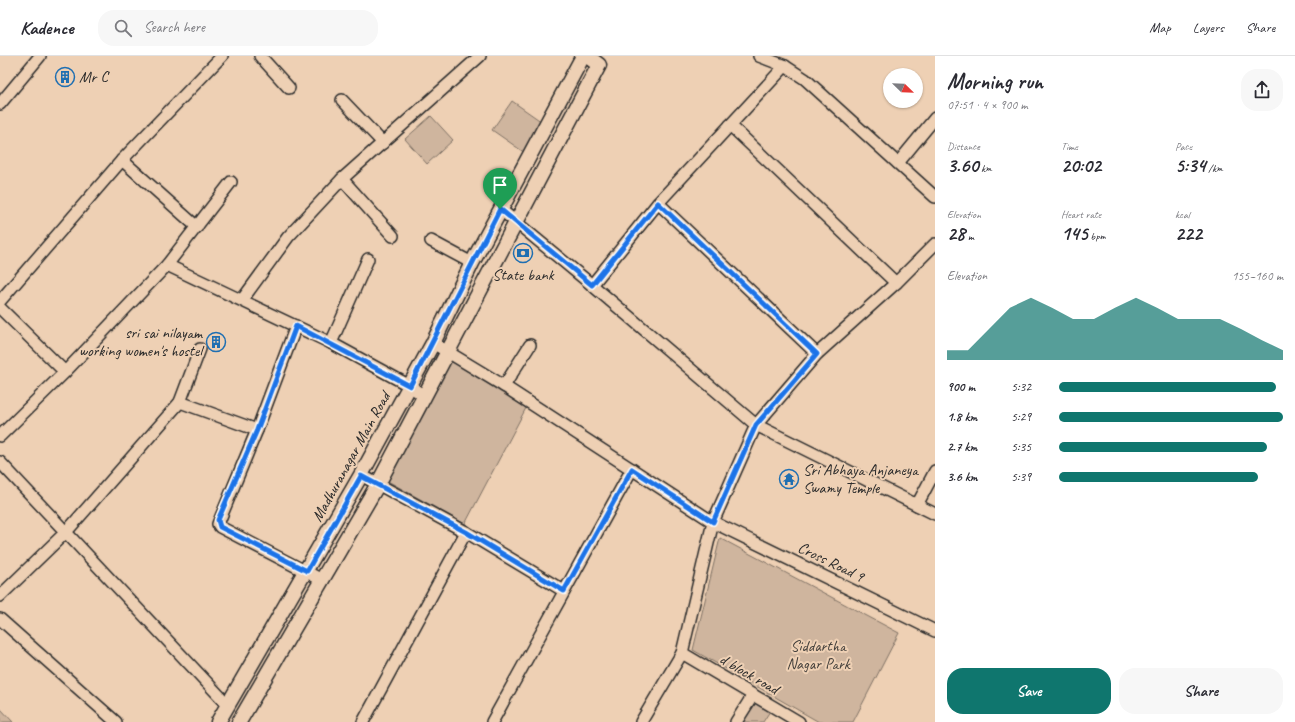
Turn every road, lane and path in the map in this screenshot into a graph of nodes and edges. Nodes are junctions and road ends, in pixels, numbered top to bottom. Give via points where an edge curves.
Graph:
1 (40, 56) edge
2 (222, 56) edge
3 (260, 56) edge
4 (480, 56) edge
5 (583, 56) edge
6 (587, 56) edge
7 (759, 56) edge
8 (601, 61) edge
9 (785, 66) junction
10 (289, 88) dead end
11 (342, 100) dead end
12 (0, 104) edge
13 (935, 118) edge
14 (730, 124) junction
15 (383, 142) junction
16 (122, 160) junction
17 (898, 163) junction
18 (342, 179) junction
19 (231, 182) dead end
20 (935, 197) edge
21 (658, 203) junction
22 (500, 209) junction
23 (516, 222) junction
24 (197, 227) junction
25 (393, 236) dead end
26 (431, 241) dead end
27 (935, 244) edge
28 (368, 259) dead end
29 (472, 263) junction
30 (167, 265) junction
31 (896, 283) junction
32 (592, 285) junction
33 (242, 300) junction
34 (0, 301) edge
35 (0, 308) edge
36 (296, 326) junction
37 (331, 343) junction
38 (433, 343) junction
39 (530, 345) dead end
40 (200, 349) dead end
41 (449, 352) junction
42 (817, 354) junction
43 (65, 372) junction
44 (410, 386) junction
45 (504, 386) junction
46 (425, 397) junction
47 (180, 402) junction
48 (756, 425) junction
49 (257, 430) junction
50 (0, 436) edge
51 (0, 462) edge
52 (632, 469) junction
53 (935, 471) edge
54 (361, 476) junction
55 (378, 484) junction
56 (917, 505) junction
57 (935, 514) edge
58 (713, 522) junction
59 (66, 531) junction
60 (466, 532) junction
61 (307, 571) junction
62 (322, 580) junction
63 (564, 591) junction
64 (0, 596) edge
65 (0, 619) edge
66 (935, 631) edge
67 (682, 653) junction
68 (753, 695) junction
69 (228, 705) junction
70 (116, 722) edge
71 (218, 722) edge
72 (239, 722) edge
73 (363, 722) edge
74 (492, 722) edge
75 (641, 722) edge
76 (736, 722) edge
77 (799, 722) edge

1 - 12 street
2 - 16 street
3 - 10 street
4 - 15 street
5 - 22 street, Madhuranagar Main Road
6 - 8 street
7 - 9 street
8 - 23 street
9 - 14 street
9 - 17 street via 805,79
11 - 15 street
13 - 17 street
14 - 21 street
14 - 31 street
15 - 18 street
16 - 24 street
16 - 34 street
17 - 20 street
18 - 25 street
18 - 33 street via 288,237
19 - 24 street
21 - 32 street
21 - 42 street
22 - 23 street
22 - 29 street, Madhuranagar Main Road
23 - 32 street
23 - 41 street
24 - 30 street
26 - 29 street
27 - 31 street
28 - 37 street
29 - 38 street, Madhuranagar Main Road
30 - 33 street
30 - 43 street
31 - 42 street
32 - 48 street
33 - 36 street
35 - 43 street
36 - 37 street
36 - 49 street
37 - 44 street
38 - 41 street, Cross Road 9
38 - 44 street, Madhuranagar Main Road
39 - 45 street
40 - 47 street
41 - 45 street, Cross Road 9
41 - 46 street
42 - 48 street
43 - 50 street
44 - 46 street
44 - 54 street, Madhuranagar Main Road
45 - 52 street, Cross Road 9
46 - 55 street
47 - 49 street
47 - 59 street
48 - 56 street
48 - 58 street
49 - 61 street via 218,524
51 - 59 street
52 - 58 street, Cross Road 9
52 - 63 street
53 - 56 street
54 - 55 street
54 - 61 street, Madhuranagar Main Road
55 - 60 street
55 - 62 street
56 - 57 street
58 - 66 street, Cross Road 9
58 - 67 street
59 - 64 street
59 - 69 street
60 - 63 street
60 - 73 street
61 - 62 street
61 - 69 street, Madhuranagar Main Road
62 - 72 street
63 - 74 street
65 - 70 street
67 - 68 street, d block road
67 - 75 street
68 - 76 street
68 - 77 street, d block road
69 - 71 street, Madhuranagar Main Road

